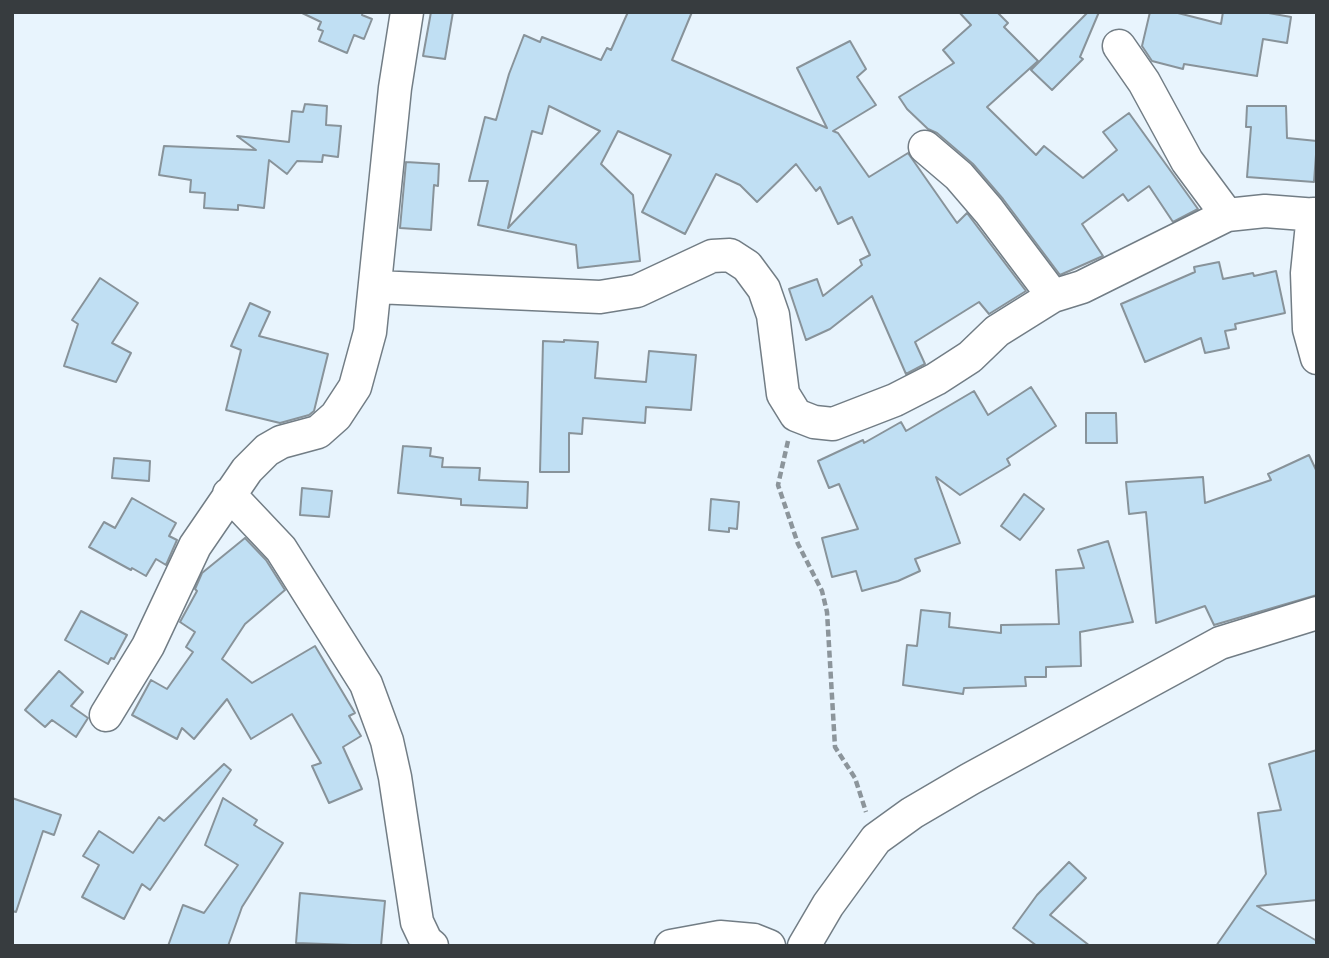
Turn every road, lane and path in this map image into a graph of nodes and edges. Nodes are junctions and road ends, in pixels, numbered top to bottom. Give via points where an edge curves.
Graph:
1 (407, 12) edge
2 (1119, 46) dead end
3 (925, 147) dead end
4 (1315, 214) edge
5 (1227, 215) junction
6 (376, 287) junction
7 (1053, 296) junction
8 (1317, 358) edge
9 (796, 415) junction
10 (229, 494) junction
11 (1317, 613) edge
12 (106, 715) dead end
13 (876, 839) junction
14 (427, 944) edge
15 (671, 946) edge
16 (769, 946) edge
17 (804, 946) edge

1 - 6 street via 379,228
2 - 5 street via 1187,161
3 - 7 street via 989,211
4 - 5 street via 1265,211
4 - 8 street via 1307,273 1309,329
5 - 7 street via 1082,288
6 - 9 street via 600,297 637,291 712,256 730,255 747,266 764,289 773,315 783,394
6 - 10 street via 355,387 336,416 318,432 267,450
7 - 9 street via 997,331 970,357 895,400 833,424
9 - 13 path via 778,485 827,612 835,747 855,778
10 - 12 street via 195,546 148,646
10 - 14 street via 281,549 366,684 387,741 416,922
11 - 13 street via 1220,643 970,779
13 - 17 street
15 - 16 street via 720,937

